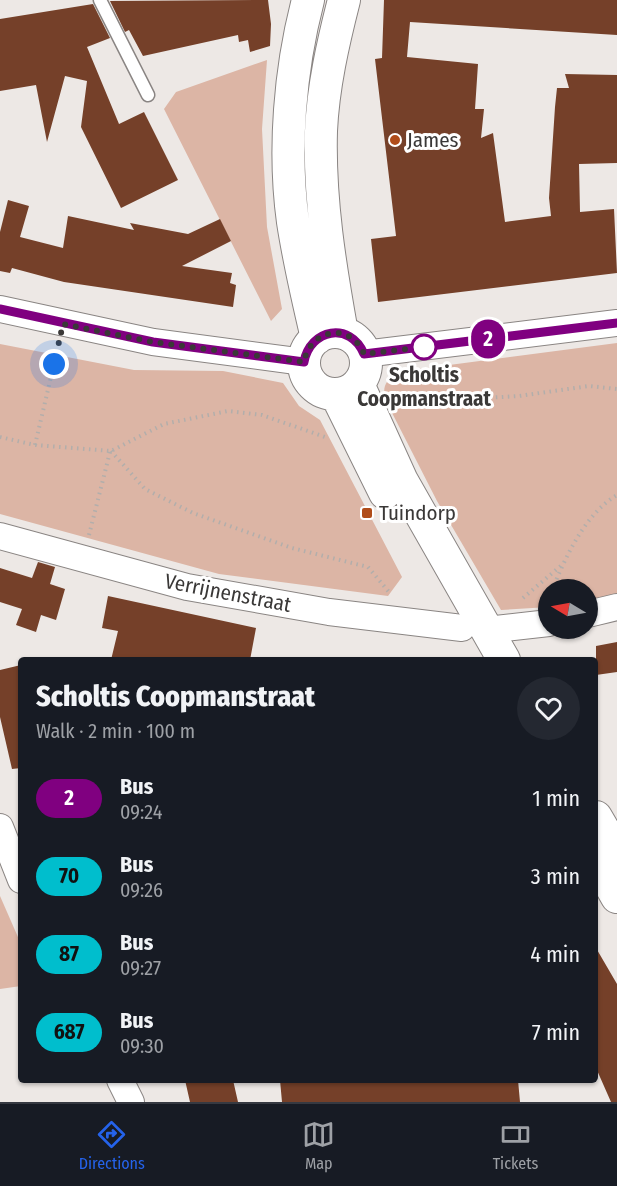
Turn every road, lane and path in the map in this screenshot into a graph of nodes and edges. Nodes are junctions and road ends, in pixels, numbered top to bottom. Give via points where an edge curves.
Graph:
1 (100, 0) edge
2 (308, 0) edge
3 (344, 0) edge
4 (148, 95) dead end
5 (0, 309) edge
6 (617, 323) edge
7 (63, 324) junction
8 (321, 344) junction
9 (364, 354) junction
10 (347, 389) junction
11 (617, 389) edge
12 (362, 422) junction
13 (0, 437) edge
14 (34, 446) junction
15 (111, 452) junction
16 (617, 495) edge
17 (90, 529) dead end
18 (0, 536) edge
19 (557, 579) edge
20 (617, 607) edge
21 (598, 612) edge
22 (415, 622) junction
23 (538, 624) edge
24 (474, 629) junction
25 (479, 657) edge
26 (501, 657) edge
27 (0, 827) edge
28 (598, 832) edge
29 (602, 862) edge
30 (18, 872) edge
31 (617, 897) edge
32 (122, 1083) edge
33 (131, 1102) edge

1 - 4 lane
2 - 8 street via 297,43 290,129 293,221
3 - 8 street via 331,49 321,131
5 - 7 street
6 - 9 street
7 - 8 street via 153,342
7 - 14 path
8 - 9 street via 356,341
8 - 10 street via 307,377 315,387
9 - 10 street via 364,373
10 - 12 street
11 - 12 path via 589,386 539,395 399,404
12 - 15 path via 327,438 262,416 228,411 164,424
12 - 24 street via 402,481
13 - 14 path
14 - 15 path
15 - 17 path
15 - 22 path via 145,489 193,513 291,548 368,567
16 - 19 path via 602,504
18 - 22 street, Verrijnenstraat via 187,587 328,612
20 - 21 street
22 - 24 street, Verrijnenstraat
23 - 24 street, Verrijnenstraat
24 - 25 street
24 - 26 street
27 - 30 street
28 - 29 street
29 - 31 street
32 - 33 street

